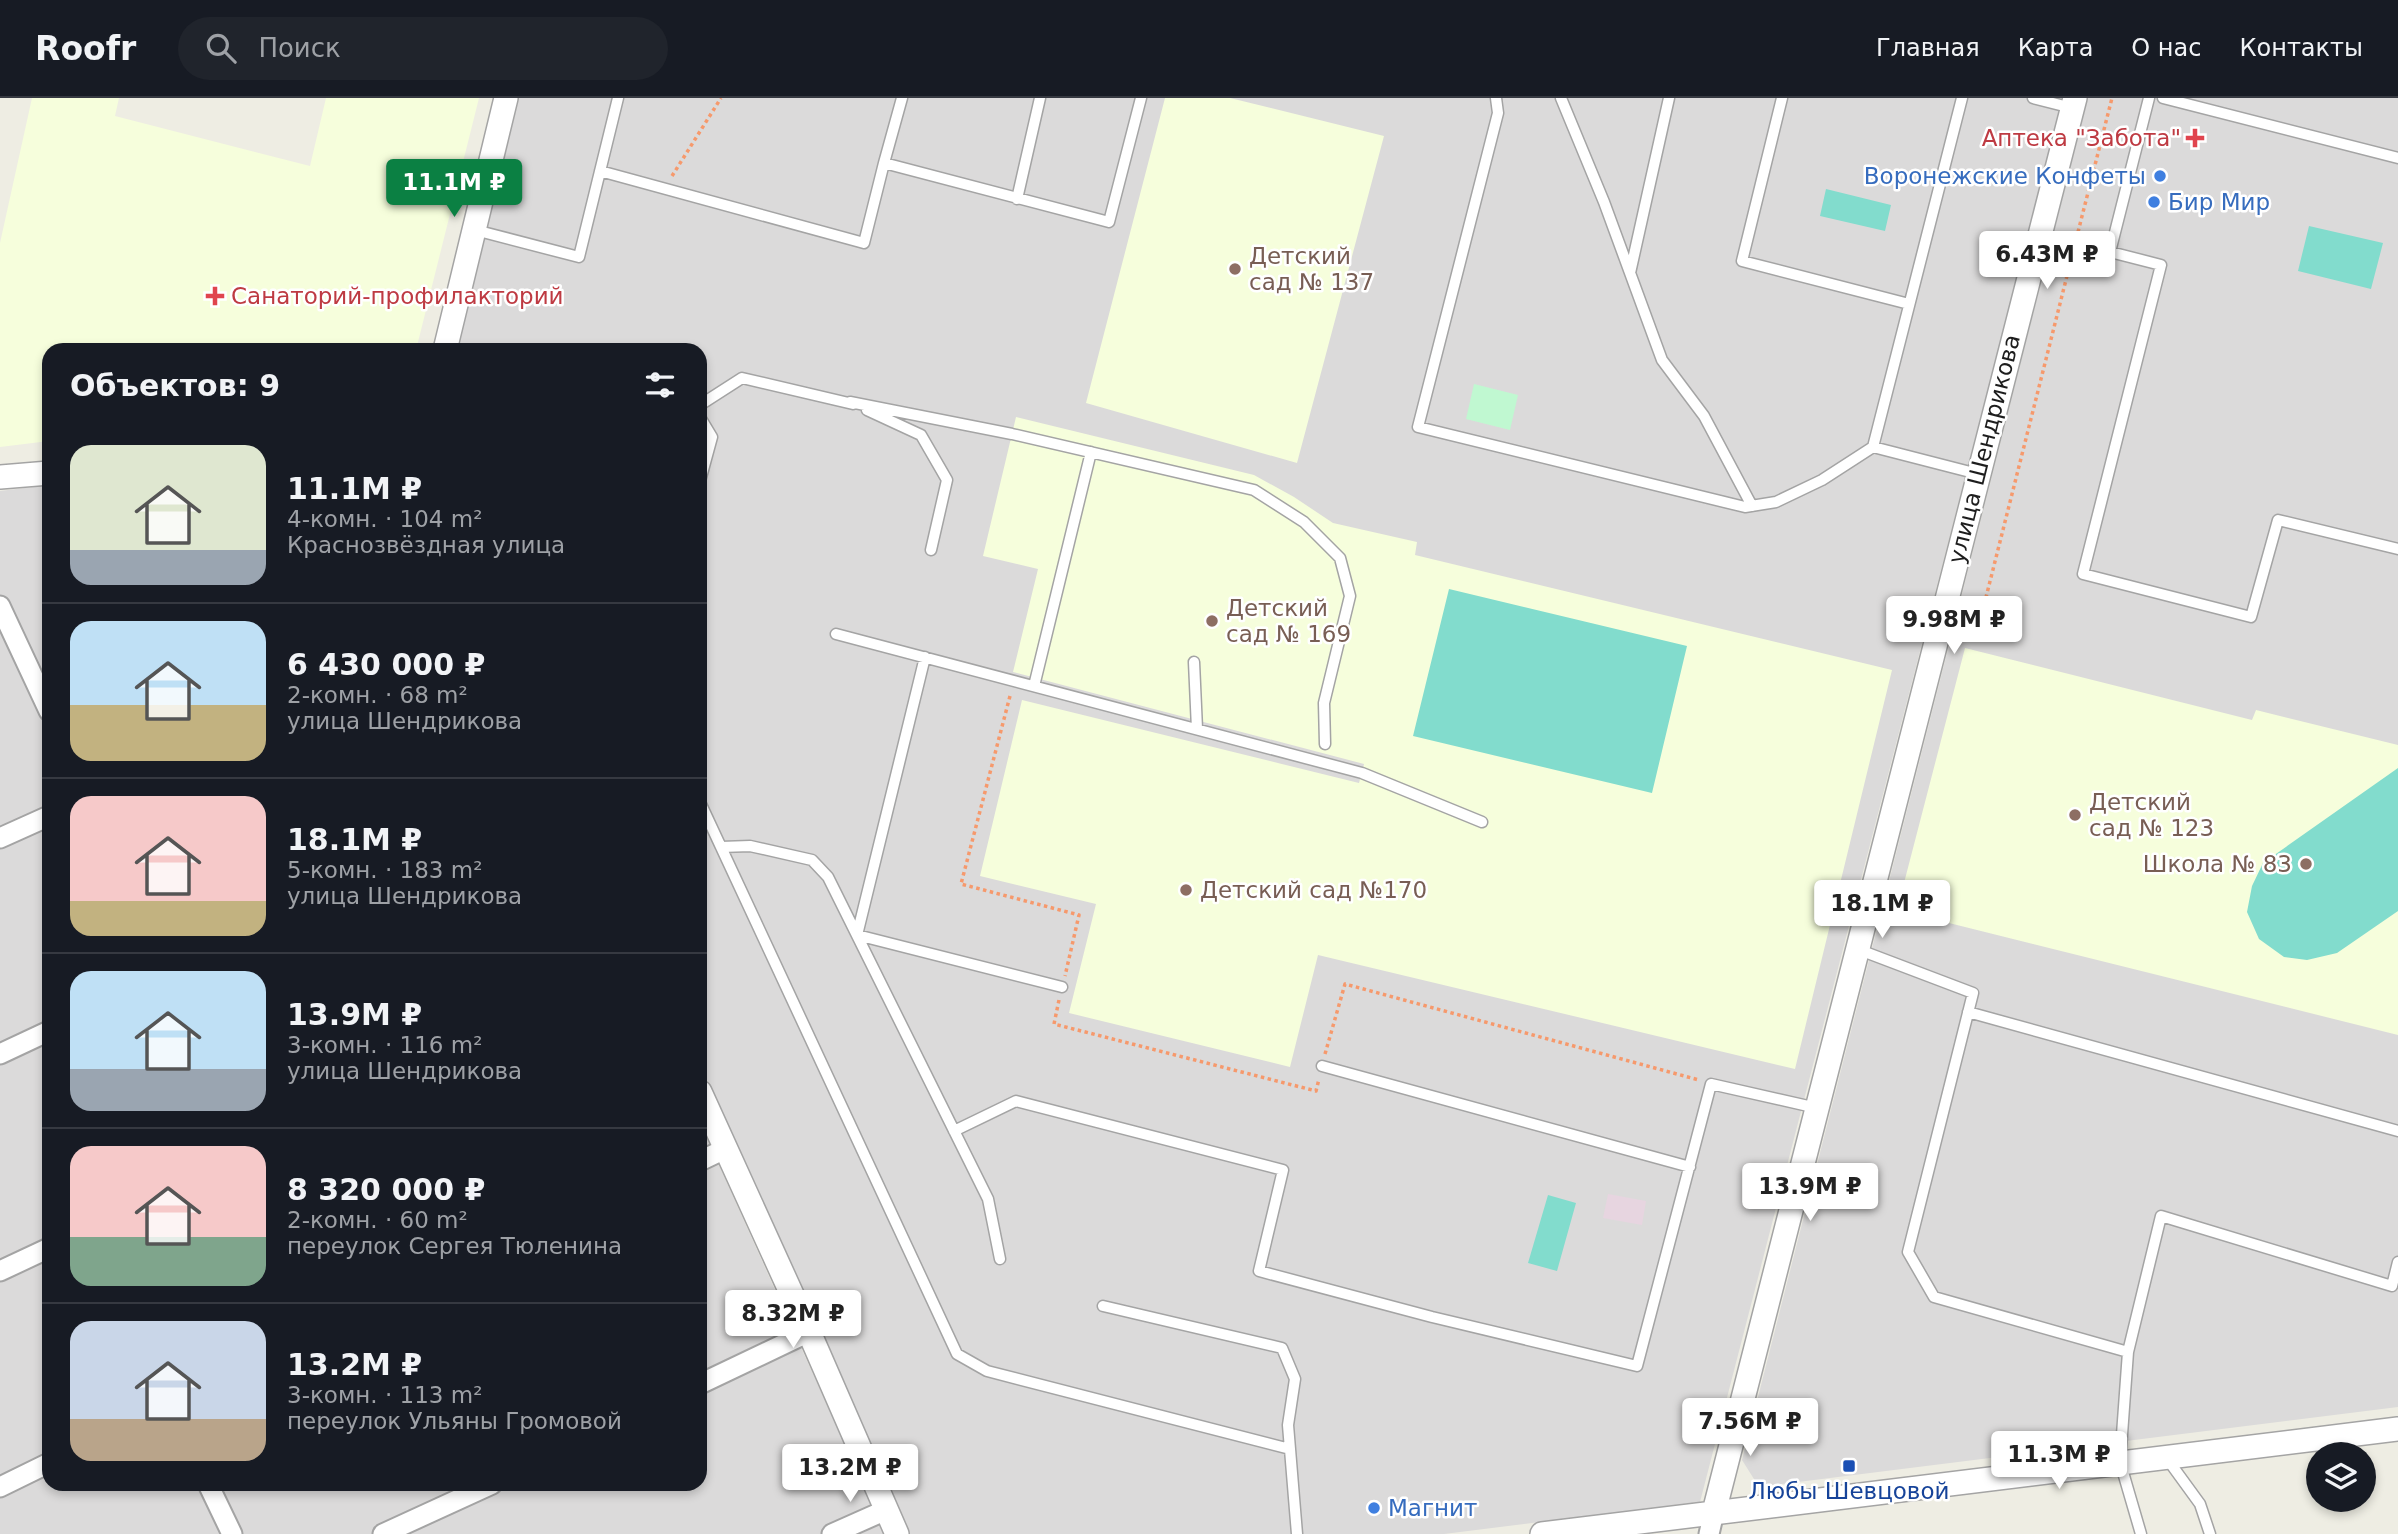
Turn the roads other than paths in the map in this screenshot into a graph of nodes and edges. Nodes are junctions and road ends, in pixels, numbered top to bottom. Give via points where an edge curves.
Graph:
1 (506, 98) edge
2 (618, 98) edge
3 (902, 98) edge
4 (1040, 98) edge
5 (1141, 98) edge
6 (1496, 98) edge
7 (1561, 98) edge
8 (1669, 98) edge
9 (1782, 98) edge
10 (1962, 98) edge
11 (2033, 98) edge
12 (2149, 98) edge
13 (2164, 98) edge
14 (2073, 103) edge
15 (2398, 158) edge
16 (884, 163) junction
17 (600, 171) junction
18 (1017, 199) junction
19 (474, 230) junction
20 (2039, 234) junction
21 (2110, 252) junction
22 (1630, 274) junction
23 (1909, 304) junction
24 (446, 343) edge
25 (707, 401) edge
26 (850, 402) junction
27 (707, 429) edge
28 (1873, 447) junction
29 (1091, 452) junction
30 (707, 455) edge
31 (42, 474) edge
32 (1978, 474) junction
33 (0, 477) edge
34 (1752, 506) junction
35 (2398, 549) edge
36 (931, 550) dead end
37 (2, 615) edge
38 (836, 634) dead end
39 (925, 657) junction
40 (1194, 662) dead end
41 (1034, 686) junction
42 (42, 697) edge
43 (1197, 729) junction
44 (1325, 744) dead end
45 (707, 817) edge
46 (42, 819) edge
47 (1482, 822) dead end
48 (0, 838) edge
49 (721, 846) junction
50 (857, 935) junction
51 (1857, 949) junction
52 (1062, 987) road end
53 (1968, 1012) junction
54 (42, 1034) edge
55 (0, 1054) edge
56 (1321, 1066) road end
57 (707, 1108) edge
58 (1816, 1108) junction
59 (954, 1131) junction
60 (2398, 1131) edge
61 (725, 1149) junction
62 (707, 1158) edge
63 (1690, 1167) junction
64 (42, 1251) edge
65 (1000, 1259) dead end
66 (2398, 1262) edge
67 (0, 1270) edge
68 (1103, 1306) dead end
69 (809, 1332) junction
70 (2128, 1352) junction
71 (707, 1381) edge
72 (2398, 1429) edge
73 (1290, 1449) junction
74 (2166, 1456) junction
75 (2120, 1462) junction
76 (42, 1466) edge
77 (0, 1487) edge
78 (212, 1491) edge
79 (480, 1491) edge
80 (886, 1510) junction
81 (2136, 1522) junction
82 (1712, 1523) edge
83 (419, 1527) edge
84 (232, 1534) edge
85 (383, 1534) edge
86 (832, 1534) edge
87 (897, 1534) edge
88 (1297, 1534) edge
89 (1542, 1534) edge
90 (2130, 1534) edge
91 (2141, 1534) edge
92 (2210, 1534) edge

1 - 19 street
2 - 17 lane
3 - 16 lane
4 - 18 lane
5 - 18 lane via 1109,222
6 - 34 lane via 1498,113 1418,427
7 - 22 lane
8 - 22 lane
9 - 23 lane via 1742,261
10 - 23 lane
11 - 14 lane
12 - 21 lane
13 - 15 lane
14 - 20 street, улица Шендрикова
16 - 17 lane via 864,243
16 - 18 lane
17 - 19 lane via 579,257
19 - 24 street
20 - 21 lane
20 - 32 street, улица Шендрикова
21 - 35 lane via 2161,265 2083,574 2251,617 2277,520
22 - 34 lane via 1662,360 1704,416
23 - 28 lane
25 - 26 lane via 742,379
26 - 29 lane
26 - 36 lane via 921,435 947,480
27 - 30 lane via 712,437
28 - 32 lane
28 - 34 lane via 1788,497
29 - 41 lane
29 - 44 lane via 1254,490 1304,522 1340,558 1350,596 1324,704
31 - 33 street
32 - 51 street, улица Шендрикова
37 - 42 street
38 - 39 lane
39 - 41 lane
39 - 50 lane
40 - 43 lane
41 - 43 lane
43 - 47 lane via 1362,773
45 - 49 lane
46 - 48 street
49 - 50 lane via 750,846 812,860 828,877
49 - 73 lane via 957,1354 987,1371
50 - 52 lane
50 - 59 lane
51 - 53 lane via 1973,993
51 - 58 street, улица Шендрикова
53 - 60 lane
53 - 70 lane via 1908,1252 1934,1297
54 - 55 street
56 - 63 lane
57 - 61 street
58 - 63 lane via 1711,1084
58 - 82 street, улица Шендрикова
59 - 63 lane via 1016,1101 1283,1170 1259,1271 1637,1366
59 - 65 lane via 988,1199
61 - 62 street
61 - 69 street
64 - 67 street
66 - 70 lane via 2392,1286 2161,1216
68 - 73 lane via 1282,1348 1295,1379 1288,1425
69 - 71 street
69 - 80 street
70 - 75 lane
72 - 74 street
73 - 88 lane
74 - 75 street
74 - 92 lane via 2200,1504
75 - 81 lane
75 - 82 street
76 - 77 street
78 - 84 street
79 - 83 street
80 - 86 street
80 - 87 street
81 - 90 lane
81 - 91 lane
82 - 89 street
83 - 85 street

